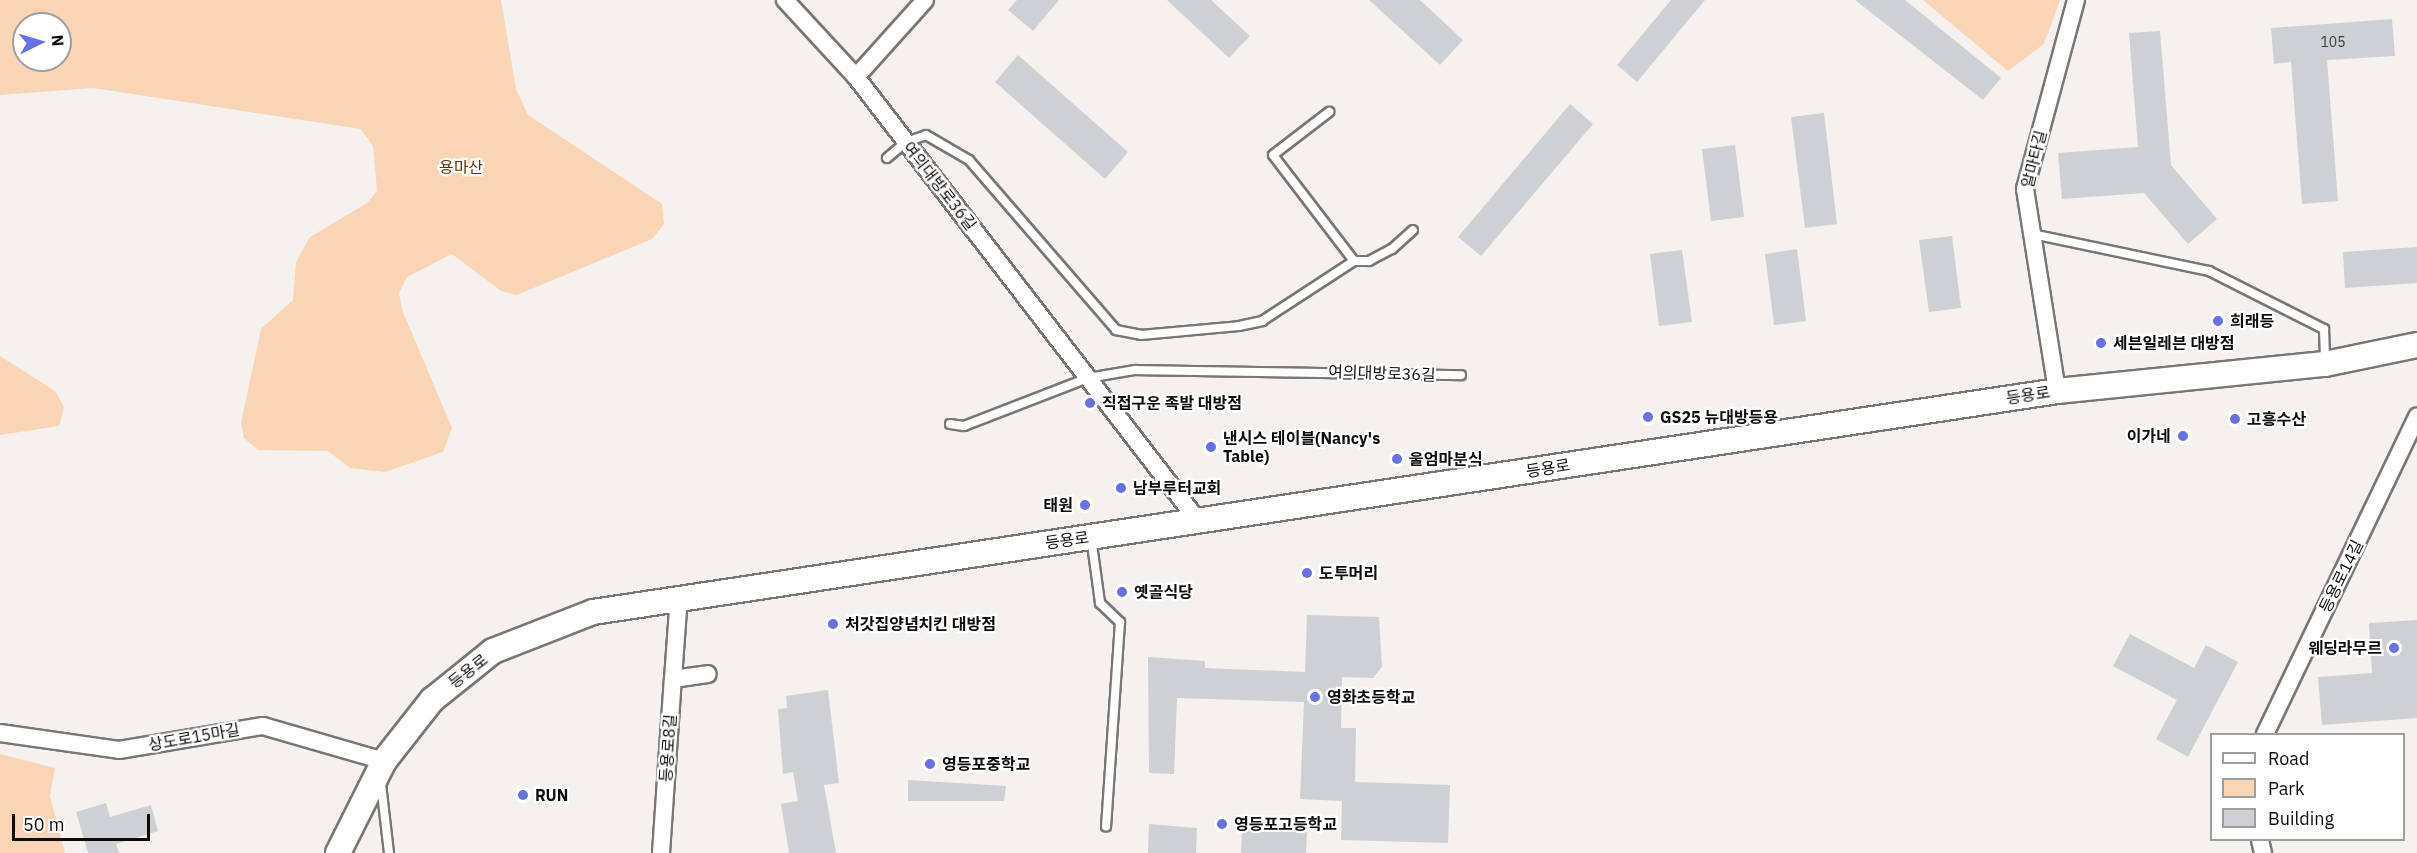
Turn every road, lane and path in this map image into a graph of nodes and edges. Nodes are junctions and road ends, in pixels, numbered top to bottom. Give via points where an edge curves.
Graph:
1 (785, 0) edge
2 (925, 0) edge
3 (2076, 0) edge
4 (856, 77) junction
5 (1329, 112) dead end
6 (906, 142) junction
7 (887, 158) dead end
8 (1413, 230) dead end
9 (2030, 234) junction
10 (1354, 261) junction
11 (2417, 345) edge
12 (2325, 364) junction
13 (1461, 375) dead end
14 (1088, 378) junction
15 (2057, 391) junction
16 (2417, 417) edge
17 (950, 424) dead end
18 (1199, 522) junction
19 (1091, 537) junction
20 (679, 596) junction
21 (708, 674) dead end
22 (673, 679) junction
23 (0, 733) edge
24 (2266, 733) edge
25 (382, 766) junction
26 (1106, 827) dead end
27 (338, 853) edge
28 (389, 853) edge
29 (661, 853) edge

1 - 4 street, 여의대방로36길
2 - 4 street
3 - 9 street, 알마타길 via 2025,189
4 - 6 street, 여의대방로36길
5 - 10 lane via 1273,155
6 - 7 lane
6 - 10 lane via 926,135 969,160 1116,330 1141,335 1262,321
6 - 14 street, 여의대방로36길
8 - 10 lane via 1392,249 1369,261
9 - 12 lane via 2209,271 2324,330
9 - 15 street, 알마타길
11 - 12 street, 등용로
12 - 15 street, 등용로
13 - 14 lane, 여의대방로36길 via 1135,369
14 - 17 lane, 여의대방로36길 via 964,426
14 - 18 street, 여의대방로36길
15 - 18 street, 등용로
16 - 24 street, 등용로14길
18 - 19 street, 등용로
19 - 20 street, 등용로
19 - 26 lane via 1100,603 1120,622
20 - 22 street
20 - 25 street, 등용로 via 558,622 493,651 432,700
21 - 22 street
22 - 29 street, 등용로8길
23 - 25 street, 상도로15마길 via 119,750 263,726
25 - 27 street, 등용로
25 - 28 lane

